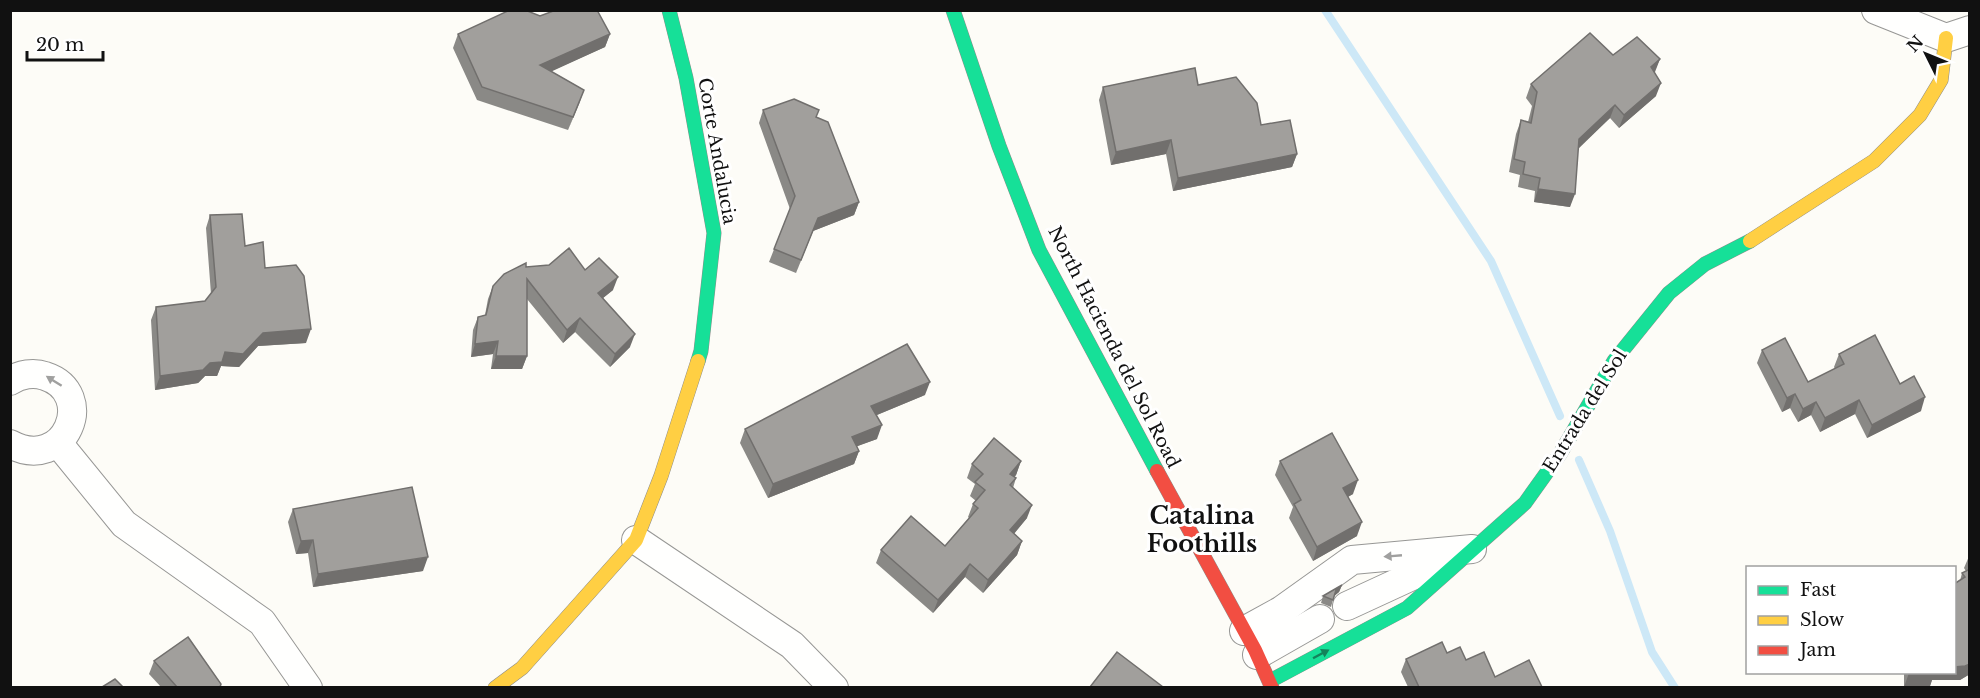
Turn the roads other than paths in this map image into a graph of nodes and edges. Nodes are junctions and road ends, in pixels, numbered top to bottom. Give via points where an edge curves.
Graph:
1 (669, 10) edge
2 (953, 10) edge
3 (1876, 10) edge
4 (1958, 34) edge
5 (10, 381) edge
6 (57, 443) junction
7 (10, 444) edge
8 (636, 540) junction
9 (1473, 549) junction
10 (1347, 606) dead end
11 (1320, 619) dead end
12 (1251, 643) junction
13 (1271, 684) edge
14 (308, 687) edge
15 (495, 687) edge
16 (834, 687) edge

1 - 8 street, Corte Andalucia via 686,78 714,233 701,351 662,476
2 - 12 street, North Hacienda del Sol Road via 999,146 1040,249
3 - 4 street
4 - 9 street, Entrada del Sol via 1941,80 1920,115 1874,162 1748,242 1705,264 1669,293 1614,361 1560,454 1525,502
6 -> 5 street via 72,422 69,396 62,385 39,374
6 - 7 street via 34,452
6 - 14 street via 124,524 262,622
8 - 15 street, Corte Andalucia via 522,668
8 - 16 street via 792,645
9 - 10 street
9 -> 12 street via 1352,560 1282,609
13 -> 9 street, Entrada del Sol via 1407,608
11 - 12 street
12 - 13 street, North Hacienda del Sol Road

